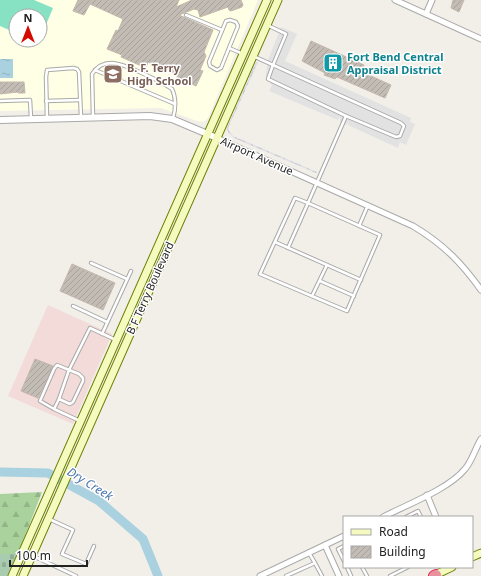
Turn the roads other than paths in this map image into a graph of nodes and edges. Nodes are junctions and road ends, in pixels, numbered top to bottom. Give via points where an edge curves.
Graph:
1 (267, 0) edge
2 (278, 0) edge
3 (395, 0) edge
4 (432, 0) edge
5 (426, 14) junction
6 (186, 15) dead end
7 (267, 25) junction
8 (222, 30) junction
9 (481, 39) edge
10 (229, 48) junction
11 (243, 54) junction
12 (253, 56) junction
13 (273, 65) junction
14 (94, 70) junction
15 (80, 100) junction
16 (0, 101) edge
17 (46, 101) junction
18 (175, 104) junction
19 (346, 116) junction
20 (93, 117) junction
21 (80, 118) junction
22 (31, 119) junction
23 (47, 119) junction
24 (172, 119) junction
25 (0, 120) edge
26 (207, 134) junction
27 (217, 138) junction
28 (317, 182) junction
29 (308, 203) junction
30 (369, 205) junction
31 (359, 226) junction
32 (275, 242) junction
33 (288, 248) junction
34 (90, 262) dead end
35 (327, 265) junction
36 (131, 271) dead end
37 (127, 279) junction
38 (361, 280) junction
39 (320, 281) junction
40 (481, 290) edge
41 (312, 296) junction
42 (354, 296) junction
43 (73, 306) dead end
44 (108, 322) junction
45 (102, 334) junction
46 (116, 340) junction
47 (70, 370) junction
48 (59, 399) junction
49 (54, 410) junction
50 (80, 422) junction
51 (481, 439) edge
52 (427, 495) junction
53 (385, 516) edge
54 (408, 516) edge
55 (420, 516) edge
56 (436, 516) edge
57 (48, 518) junction
58 (343, 536) edge
59 (325, 545) junction
60 (94, 546) dead end
61 (343, 546) edge
62 (309, 553) junction
63 (32, 556) junction
64 (343, 559) edge
65 (315, 563) junction
66 (406, 568) edge
67 (450, 568) edge
68 (271, 574) edge
69 (12, 576) edge
70 (23, 576) edge
71 (76, 576) edge
72 (260, 576) edge
73 (286, 576) edge
74 (322, 576) edge
75 (339, 576) edge
76 (390, 576) edge
77 (434, 576) edge

1 - 11 main road, B F Terry Boulevard
2 - 7 main road, B F Terry Boulevard
3 - 5 street
4 - 5 street
5 - 9 street
6 - 8 lane
7 - 12 main road, B F Terry Boulevard
7 - 13 lane via 286,34
8 - 10 lane via 226,21 230,20 238,26
8 - 10 lane via 209,62 210,66 217,70 221,68
10 - 11 lane
11 - 26 main road, B F Terry Boulevard
12 - 13 lane
12 - 27 main road, B F Terry Boulevard
13 - 19 lane via 268,79
13 - 19 lane via 404,126 400,136 396,137
14 - 18 lane
14 - 18 lane via 105,64 122,65 168,86 174,92
14 - 20 lane via 91,78
15 - 17 lane
15 - 17 lane via 79,72 73,68 47,70
15 - 21 lane
16 - 22 lane via 30,100
17 - 23 lane
18 - 24 lane
19 - 28 lane
20 - 21 street, Airport Avenue
20 - 24 street, Airport Avenue via 150,116
21 - 23 street, Airport Avenue
22 - 23 street, Airport Avenue
22 - 25 street, Airport Avenue
24 - 26 street, Airport Avenue
26 - 27 street, Airport Avenue
26 - 46 main road, B F Terry Boulevard
27 - 28 street, Airport Avenue
27 - 57 main road, B F Terry Boulevard
28 - 29 lane
28 - 30 street, Airport Avenue
29 - 31 lane
29 - 32 lane via 295,198
29 - 33 lane
30 - 31 lane
30 - 40 street, Airport Avenue via 431,237 466,270
31 - 38 lane via 380,235
32 - 33 lane
32 - 41 lane via 260,274
33 - 35 lane
34 - 37 lane
35 - 38 lane
35 - 39 lane
36 - 37 lane
37 - 44 lane
38 - 42 lane
39 - 41 lane
39 - 42 lane
41 - 42 lane via 347,311
43 - 44 lane
44 - 45 lane
45 - 46 lane
45 - 47 lane via 90,328
46 - 50 main road, B F Terry Boulevard
47 - 48 lane
47 - 48 lane via 83,378 83,381 74,402 70,404
47 - 49 lane via 57,366 41,397 42,403
48 - 49 lane
49 - 50 lane
50 - 69 main road, B F Terry Boulevard
51 - 52 street via 466,468 442,488
52 - 53 street
52 - 56 street
54 - 55 lane via 418,511
57 - 60 lane via 73,530 62,554 86,564
57 - 63 main road, B F Terry Boulevard
58 - 59 street
59 - 62 street
59 - 75 street
61 - 64 lane via 338,549
62 - 65 lane
62 - 68 street
63 - 70 main road, B F Terry Boulevard
63 - 71 lane
65 - 73 lane
65 - 74 lane
66 - 76 lane
67 - 77 main road
68 - 72 street

